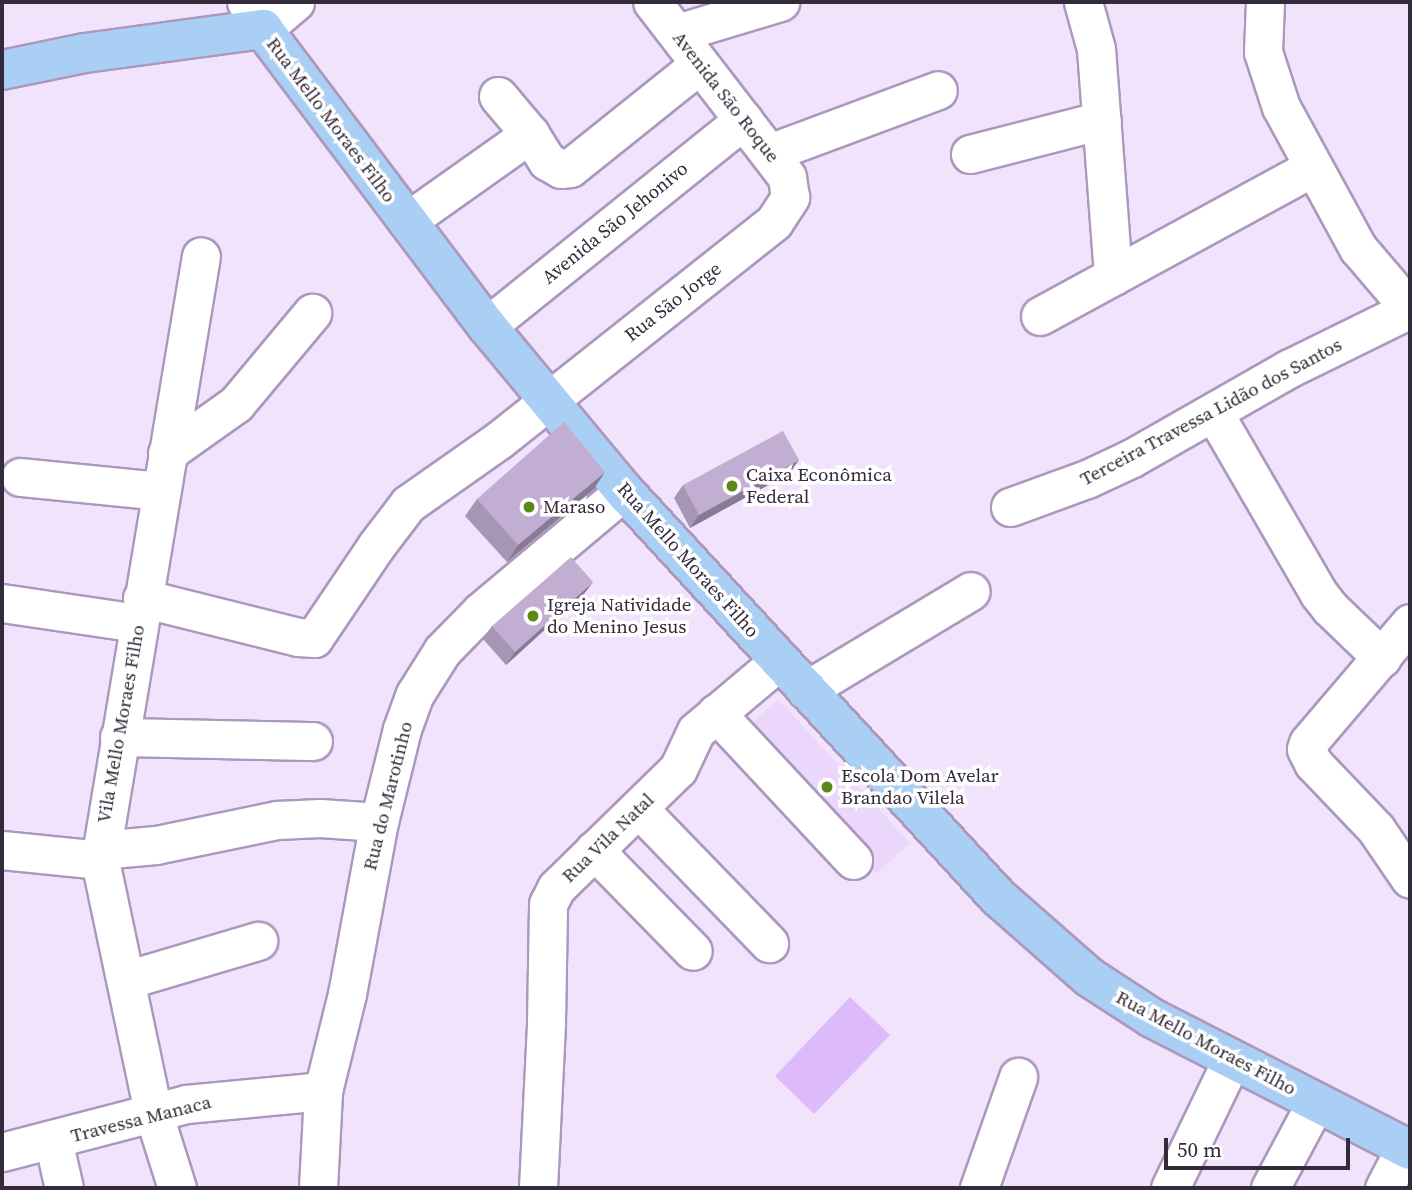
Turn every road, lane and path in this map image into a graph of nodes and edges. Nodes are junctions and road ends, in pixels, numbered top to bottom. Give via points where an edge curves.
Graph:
1 (295, 2) edge
2 (652, 2) edge
3 (780, 2) edge
4 (1083, 2) edge
5 (1265, 2) edge
6 (254, 15) edge
7 (677, 33) junction
8 (700, 64) junction
9 (2, 70) edge
10 (938, 90) dead end
11 (498, 96) dead end
12 (743, 120) junction
13 (1102, 120) junction
14 (530, 134) junction
15 (769, 153) junction
16 (970, 155) dead end
17 (1311, 167) junction
18 (790, 197) joint
19 (407, 221) junction
20 (201, 256) dead end
21 (1113, 276) junction
22 (1410, 309) edge
23 (312, 313) dead end
24 (1040, 316) dead end
25 (487, 326) junction
26 (548, 400) junction
27 (1214, 413) junction
28 (167, 453) junction
29 (20, 477) dead end
30 (161, 491) junction
31 (624, 491) junction
32 (1010, 507) dead end
33 (971, 591) dead end
34 (2, 603) edge
35 (140, 611) junction
36 (1410, 623) edge
37 (1382, 658) junction
38 (780, 660) junction
39 (806, 690) junction
40 (716, 713) junction
41 (119, 737) junction
42 (313, 741) dead end
43 (639, 809) junction
44 (379, 822) junction
45 (2, 850) edge
46 (594, 850) junction
47 (100, 855) junction
48 (853, 860) dead end
49 (1410, 879) edge
50 (258, 941) dead end
51 (769, 943) dead end
52 (693, 951) dead end
53 (126, 980) junction
54 (1228, 1068) junction
55 (1018, 1077) dead end
56 (323, 1091) junction
57 (1316, 1102) junction
58 (153, 1112) junction
59 (53, 1140) junction
60 (2, 1152) edge
61 (1398, 1165) edge
62 (64, 1188) edge
63 (177, 1188) edge
64 (318, 1188) edge
65 (538, 1188) edge
66 (979, 1188) edge
67 (1170, 1188) edge
68 (1270, 1188) edge

1 - 6 street
2 - 7 street, Avenida São Roque
3 - 7 street
4 - 13 street via 1096,49
5 - 17 street via 1263,52 1269,78
6 - 9 main road, Rua Mello Moraes Filho
6 - 19 main road, Rua Mello Moraes Filho
7 - 8 street, Avenida São Roque
8 - 12 street, Avenida São Roque
8 - 14 street via 570,168 561,169 547,161
10 - 15 street
11 - 14 street
12 - 15 street, Avenida São Roque
12 - 25 street, Avenida São Jehonivo
13 - 16 street
13 - 21 street
14 - 19 street
15 - 18 street, Avenida São Roque via 787,177
17 - 21 street
17 - 22 street via 1358,248
18 - 26 street, Rua São Jorge via 774,222
19 - 25 main road, Rua Mello Moraes Filho
20 - 28 street, Vila Mello Moraes Filho
21 - 24 street
22 - 27 street, Terceira Travessa Lidão dos Santos via 1288,369
23 - 28 street via 236,404
25 - 26 main road, Rua Mello Moraes Filho
26 - 31 main road, Rua Mello Moraes Filho
26 - 35 street via 408,504 314,638
27 - 32 street, Terceira Travessa Lidão dos Santos via 1087,479
27 - 37 street via 1319,594
28 - 30 street, Vila Mello Moraes Filho
29 - 30 street
30 - 35 street, Vila Mello Moraes Filho
31 - 38 main road, Rua Mello Moraes Filho
31 - 44 street, Rua do Marotinho via 504,589 425,673 407,717
33 - 39 street
34 - 35 street
35 - 41 street, Vila Mello Moraes Filho
36 - 37 street
37 - 49 street via 1306,749 1313,763 1376,829
38 - 39 main road, Rua Mello Moraes Filho
38 - 40 street, Rua Vila Natal
39 - 54 main road, Rua Mello Moraes Filho via 961,860 1043,939 1089,977
40 - 43 street, Rua Vila Natal via 690,739 678,769
40 - 48 street
41 - 42 street
41 - 47 street, Vila Mello Moraes Filho
43 - 46 street, Rua Vila Natal
43 - 51 street
44 - 47 street via 277,820
44 - 56 street, Rua do Marotinho via 347,994
45 - 47 street
46 - 52 street
46 - 65 street, Rua Vila Natal via 556,888 546,914
47 - 53 street, Vila Mello Moraes Filho
50 - 53 street
53 - 58 street, Vila Mello Moraes Filho
54 - 57 main road, Rua Mello Moraes Filho
54 - 67 street
55 - 66 street
56 - 58 street, Travessa Manaca via 224,1099
56 - 64 street, Rua do Marotinho
57 - 61 main road, Rua Mello Moraes Filho
57 - 68 street
58 - 59 street, Travessa Manaca
58 - 63 street, Vila Mello Moraes Filho
59 - 60 street, Travessa Manaca
59 - 62 street

